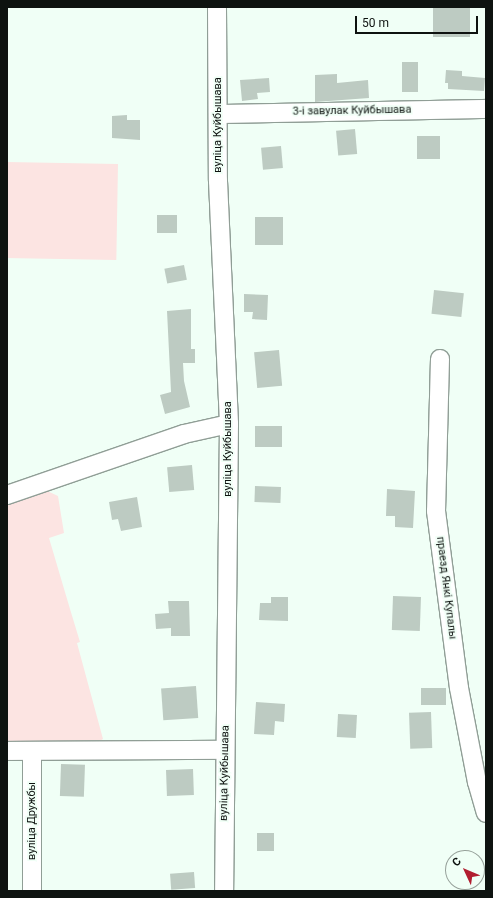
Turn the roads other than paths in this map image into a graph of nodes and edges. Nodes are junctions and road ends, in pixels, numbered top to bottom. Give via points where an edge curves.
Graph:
1 (217, 7) edge
2 (486, 109) edge
3 (218, 114) junction
4 (440, 359) dead end
5 (229, 424) junction
6 (7, 495) edge
7 (225, 750) junction
8 (7, 751) edge
9 (32, 751) junction
10 (486, 813) edge
11 (32, 891) edge
12 (224, 891) edge

1 - 3 street, вуліца Куйбышава
2 - 3 street, 3-і завулак Куйбышава
3 - 5 street, вуліца Куйбышава via 218,181
4 - 10 street, праезд Янкі Купалы via 436,511 459,688 477,782
5 - 6 street via 184,434
5 - 7 street, вуліца Куйбышава
7 - 9 street
7 - 12 street, вуліца Куйбышава
8 - 9 street
9 - 11 street, вуліца Дружбы

